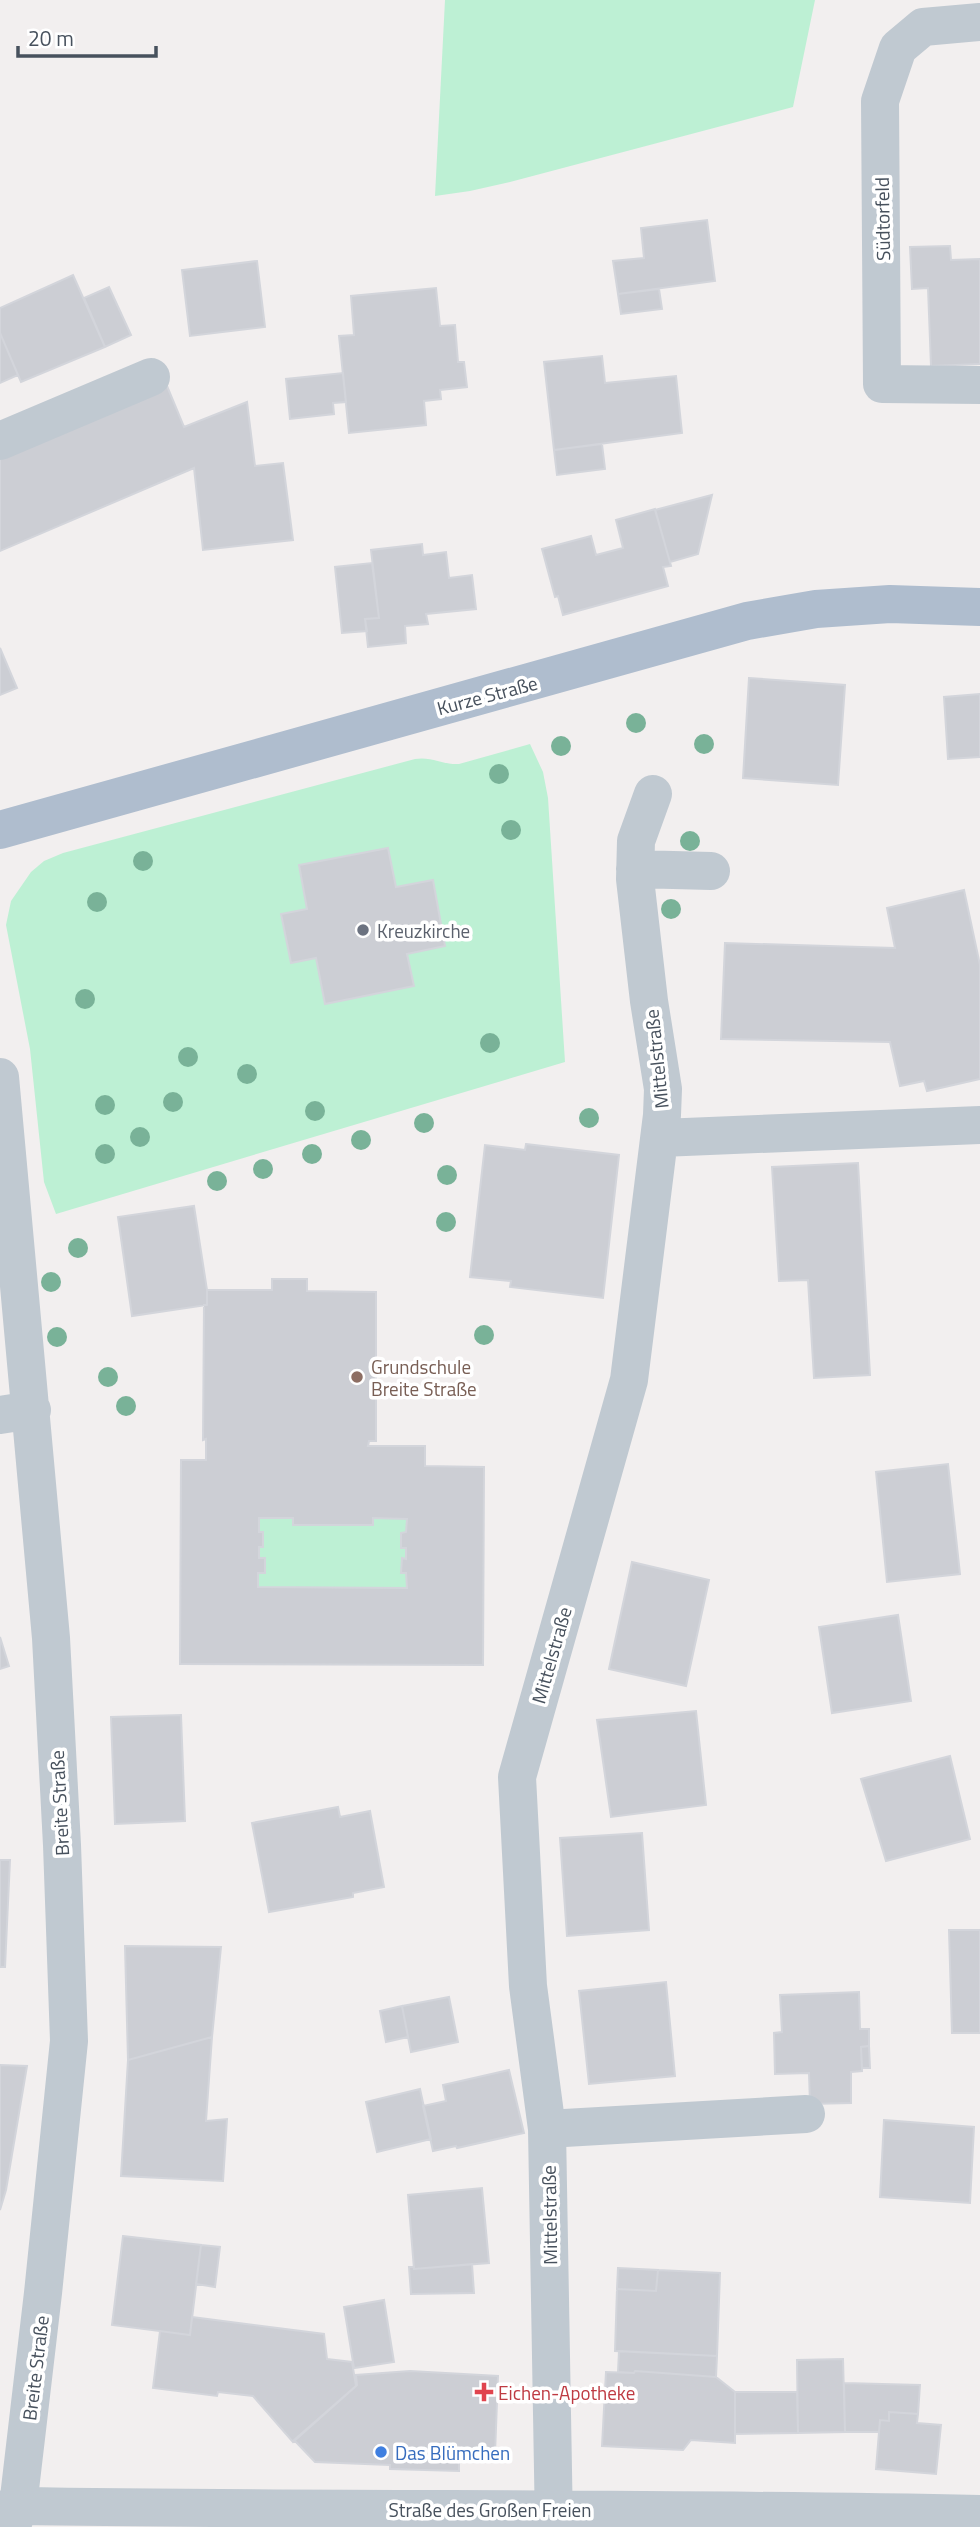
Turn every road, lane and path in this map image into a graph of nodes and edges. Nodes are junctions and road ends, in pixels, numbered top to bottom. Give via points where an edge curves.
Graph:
1 (980, 22) edge
2 (150, 377) dead end
3 (980, 385) edge
4 (0, 441) edge
5 (980, 607) edge
6 (653, 794) dead end
7 (0, 830) edge
8 (635, 869) junction
9 (711, 871) dead end
10 (0, 1077) edge
11 (980, 1125) edge
12 (661, 1138) junction
13 (16, 1412) edge
14 (806, 2114) dead end
15 (547, 2129) junction
16 (10, 2514) edge
17 (980, 2514) edge
18 (554, 2518) edge

1 - 3 street, Südtorfeld via 923,27 898,48 880,101 882,384
2 - 4 street
5 - 7 main road, Kurze Straße via 890,604 816,609 747,621
6 - 8 street, Mittelstraße via 636,841
8 - 9 street
8 - 12 street, Mittelstraße via 663,1090
10 - 13 street, Breite Straße
11 - 12 street
12 - 15 street, Mittelstraße via 629,1380 517,1777 528,1986
13 - 16 street, Breite Straße via 51,1638 69,2041 42,2306
14 - 15 street
15 - 18 street, Mittelstraße
16 - 18 street, Straße des Großen Freien via 191,2509
17 - 18 street, Straße des Großen Freien via 770,2510

